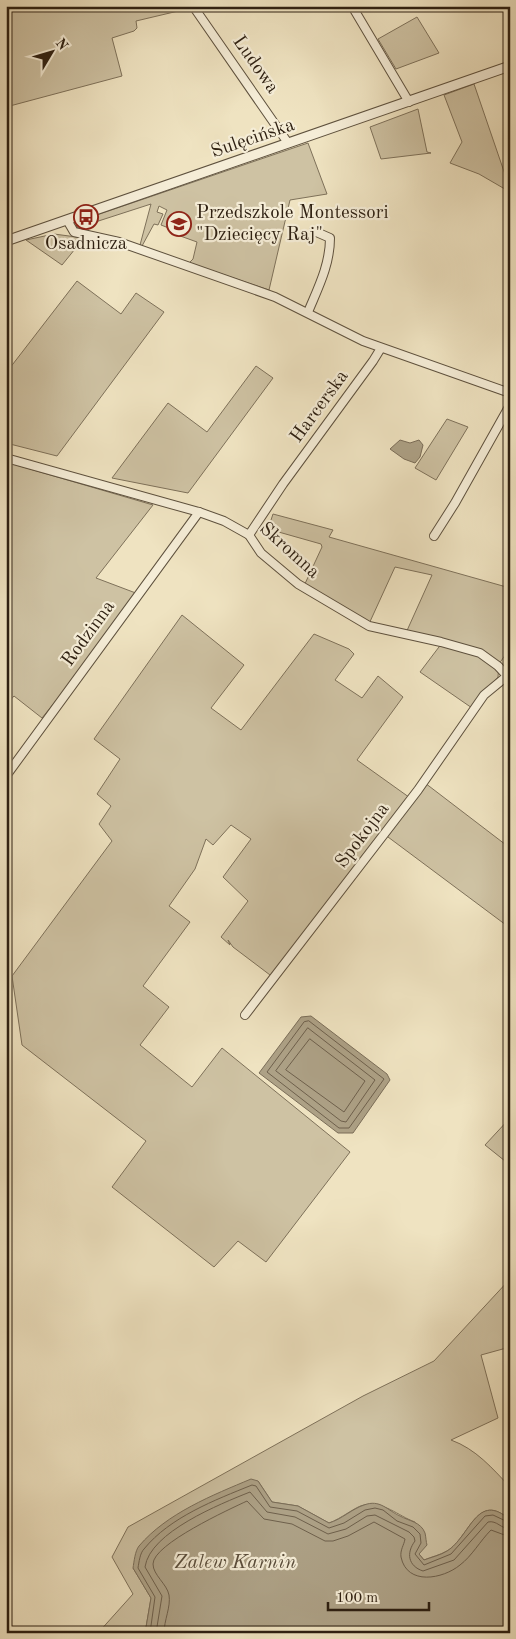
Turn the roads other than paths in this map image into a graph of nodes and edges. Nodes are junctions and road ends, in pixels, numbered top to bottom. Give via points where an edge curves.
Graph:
1 (193, 6) edge
2 (352, 6) edge
3 (510, 66) edge
4 (408, 102) junction
5 (288, 143) junction
6 (67, 220) junction
7 (314, 231) dead end
8 (6, 241) edge
9 (308, 312) junction
10 (381, 348) junction
11 (510, 393) edge
12 (510, 405) edge
13 (6, 458) edge
14 (199, 512) junction
15 (249, 535) junction
16 (434, 536) dead end
17 (508, 678) edge
18 (6, 776) edge
19 (245, 1015) dead end

1 - 5 street, Ludowa
2 - 4 street
3 - 4 street, Sulęcińska
4 - 5 street, Sulęcińska
5 - 6 street, Sulęcińska
6 - 8 street, Sulęcińska
6 - 9 street via 74,232 159,255
7 - 9 street via 330,238 330,252
9 - 10 street
10 - 11 street
10 - 15 street, Harcerska
12 - 16 street
13 - 14 street, Skromna
14 - 15 street, Skromna
14 - 18 street, Rodzinna
15 - 17 street, Skromna via 261,553 298,584 369,626 480,654 498,666
17 - 19 street, Spokojna via 484,695 418,790

